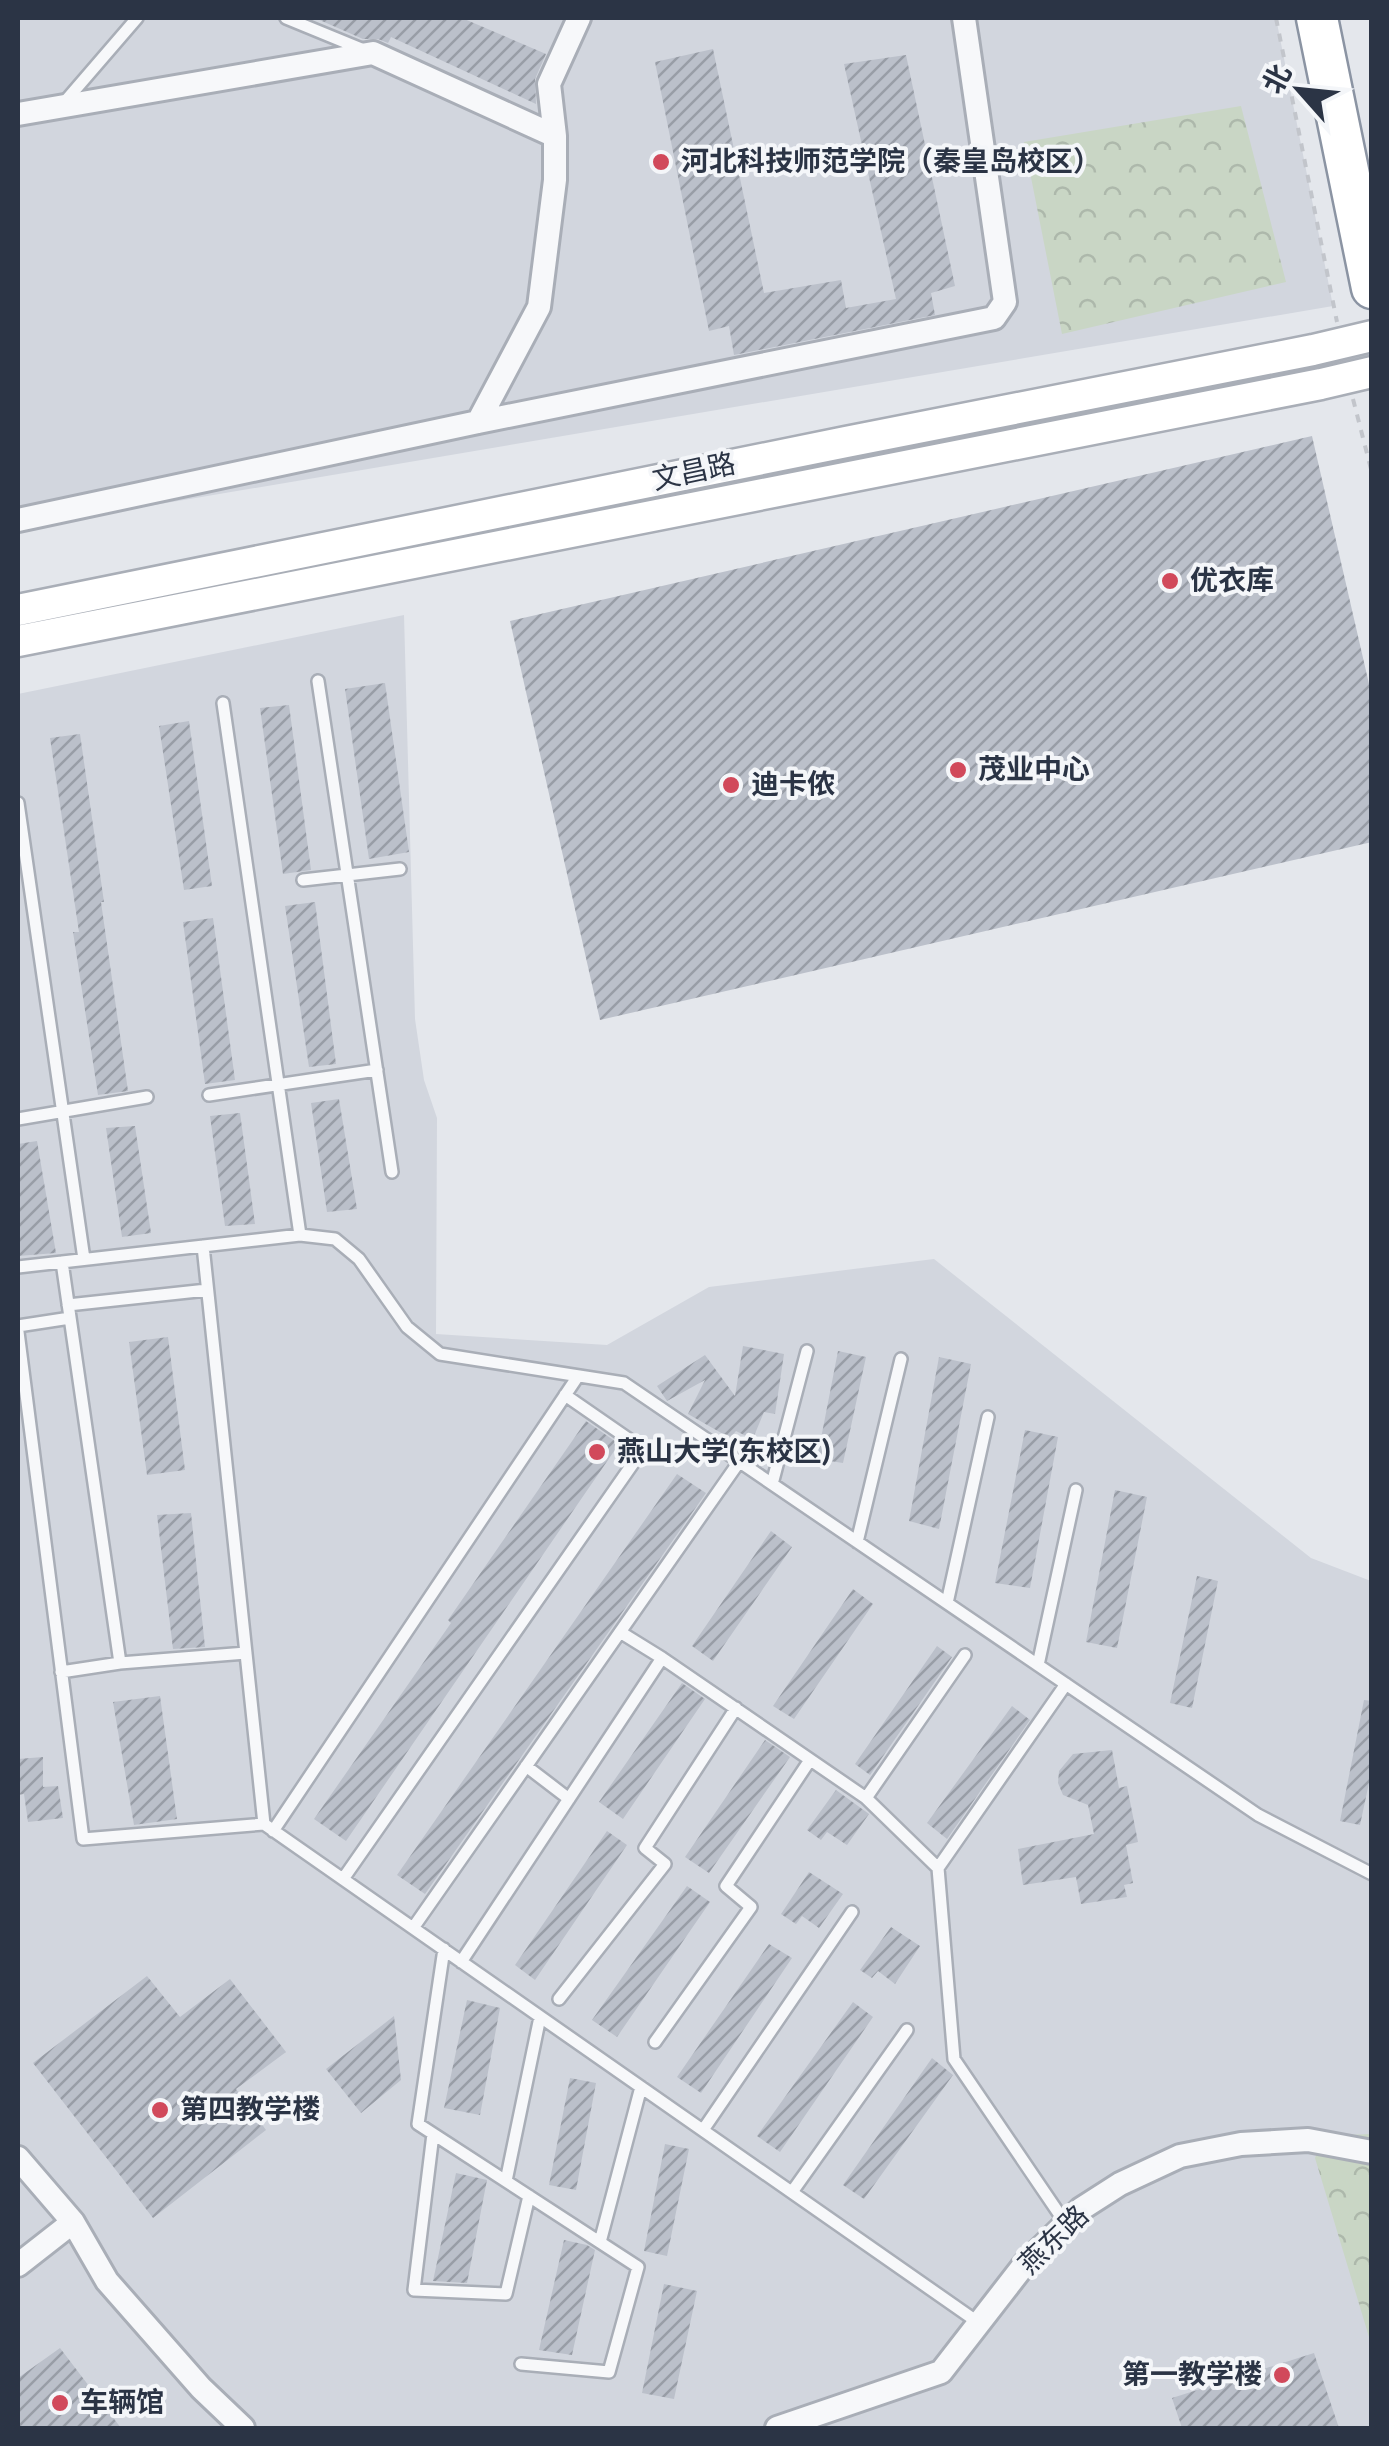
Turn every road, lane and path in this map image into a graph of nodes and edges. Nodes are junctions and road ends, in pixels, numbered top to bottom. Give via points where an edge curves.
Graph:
1 (137, 18) edge
2 (286, 18) edge
3 (579, 18) edge
4 (964, 18) edge
5 (1276, 18) edge
6 (1318, 18) edge
7 (372, 53) junction
8 (60, 107) junction
9 (18, 114) edge
10 (555, 136) junction
11 (1372, 288) edge
12 (1372, 336) edge
13 (1341, 343) junction
14 (1360, 374) edge
15 (478, 422) junction
16 (1372, 473) edge
17 (18, 520) edge
18 (18, 610) edge
19 (18, 641) edge
20 (318, 681) dead end
21 (223, 703) dead end
22 (18, 802) edge
23 (400, 868) dead end
24 (348, 875) junction
25 (303, 880) dead end
26 (34, 913) junction
27 (18, 915) edge
28 (376, 1070) junction
29 (278, 1084) junction
30 (209, 1094) dead end
31 (147, 1096) dead end
32 (62, 1111) junction
33 (18, 1119) edge
34 (392, 1172) dead end
35 (300, 1235) junction
36 (202, 1246) junction
37 (84, 1260) junction
38 (62, 1262) junction
39 (18, 1267) edge
40 (207, 1290) junction
41 (69, 1312) junction
42 (18, 1329) edge
43 (807, 1351) dead end
44 (901, 1359) dead end
45 (578, 1376) junction
46 (566, 1395) junction
47 (988, 1417) dead end
48 (740, 1462) junction
49 (772, 1484) junction
50 (1076, 1490) dead end
51 (856, 1542) junction
52 (947, 1603) junction
53 (620, 1632) junction
54 (246, 1653) junction
55 (965, 1655) dead end
56 (662, 1658) junction
57 (120, 1664) junction
58 (1038, 1665) junction
59 (61, 1672) junction
60 (1066, 1684) junction
61 (736, 1708) junction
62 (810, 1760) junction
63 (526, 1766) junction
64 (569, 1798) junction
65 (866, 1798) junction
66 (269, 1828) junction
67 (938, 1868) junction
68 (1372, 1874) edge
69 (342, 1879) junction
70 (852, 1912) dead end
71 (413, 1928) junction
72 (444, 1950) junction
73 (461, 1962) junction
74 (558, 1999) dead end
75 (540, 2017) junction
76 (907, 2030) dead end
77 (654, 2042) dead end
78 (641, 2087) junction
79 (703, 2130) junction
80 (433, 2134) junction
81 (1372, 2152) edge
82 (18, 2158) edge
83 (506, 2181) junction
84 (792, 2192) junction
85 (529, 2196) junction
86 (73, 2222) junction
87 (1066, 2224) junction
88 (600, 2242) junction
89 (18, 2266) edge
90 (979, 2323) junction
91 (521, 2364) dead end
92 (804, 2424) edge
93 (242, 2428) edge
94 (777, 2428) edge

1 - 8 lane
2 - 7 lane
3 - 10 street via 549,84
4 - 15 street via 1005,302 994,318
5 - 13 path
6 - 11 highway
7 - 8 street
7 - 10 street
8 - 9 street
10 - 15 street via 539,307
12 - 13 main road, 文昌路
13 - 18 main road, 文昌路
14 - 16 path
14 - 19 main road, 文昌路
15 - 17 street
20 - 24 lane
21 - 29 lane
22 - 26 lane
23 - 24 lane
24 - 25 lane
24 - 28 lane
26 - 27 lane
26 - 32 lane
28 - 29 lane
28 - 34 lane
29 - 30 lane
29 - 35 lane
31 - 32 lane
32 - 33 lane
32 - 37 lane
35 - 36 lane
35 - 45 lane via 334,1239 359,1259 406,1327 440,1354
36 - 37 lane
36 - 40 lane
37 - 38 lane
38 - 39 lane
38 - 41 lane
40 - 41 lane
40 - 54 lane
41 - 42 lane
41 - 57 lane
42 - 59 lane
43 - 49 lane
44 - 51 lane
45 - 46 lane
45 - 48 lane via 624,1383
46 - 66 lane
46 - 69 lane via 643,1449
47 - 52 lane
48 - 49 lane
48 - 53 lane
49 - 51 lane
50 - 58 lane
51 - 52 lane
52 - 58 lane
53 - 56 lane
53 - 63 lane
54 - 57 lane
54 - 66 lane
55 - 65 lane
56 - 61 lane
56 - 64 lane
57 - 59 lane
58 - 60 lane
59 - 66 lane via 83,1838
60 - 67 lane
60 - 68 lane via 1258,1814
61 - 62 lane
61 - 74 lane via 644,1848 665,1864
62 - 65 lane
62 - 77 lane via 726,1886 750,1907
63 - 64 lane
63 - 71 lane
64 - 73 lane
65 - 67 lane
66 - 69 lane
67 - 87 lane via 954,2058
69 - 71 lane
70 - 79 lane
71 - 72 lane
72 - 73 lane
72 - 80 lane via 418,2124
73 - 75 lane
75 - 78 lane
75 - 83 lane
76 - 84 lane
78 - 79 lane
78 - 88 lane
79 - 84 lane
80 - 83 lane
80 - 85 lane via 414,2290 506,2294
81 - 87 street, 燕东路 via 1308,2140 1180,2156 1120,2184
82 - 86 street
83 - 85 lane
84 - 90 lane
85 - 88 lane
86 - 89 street
86 - 93 street via 107,2281
87 - 90 street, 燕东路
88 - 91 lane via 638,2267 609,2372
90 - 92 street, 燕东路 via 941,2372
92 - 94 street, 燕东路

